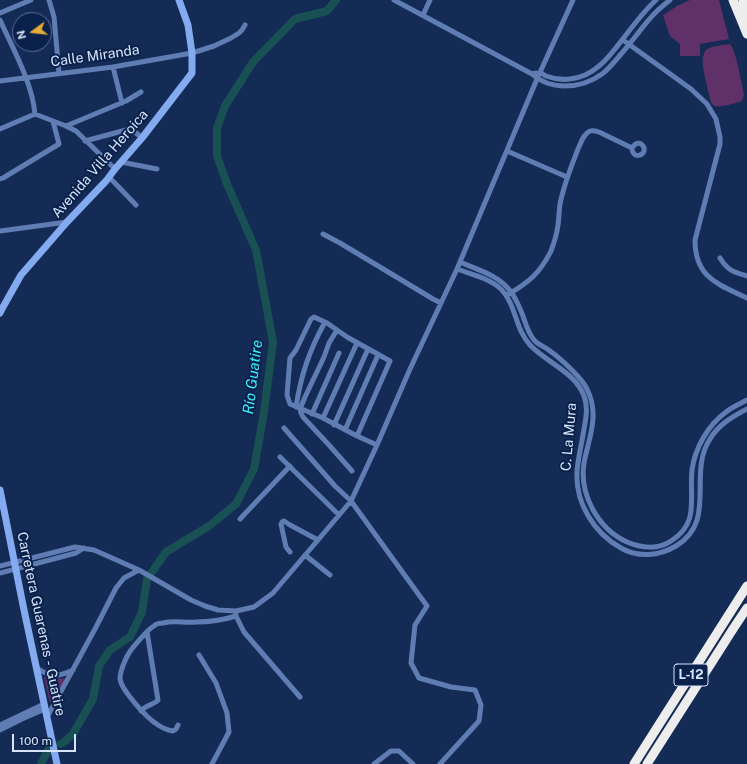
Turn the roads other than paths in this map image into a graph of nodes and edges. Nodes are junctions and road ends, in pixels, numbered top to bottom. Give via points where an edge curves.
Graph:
1 (31, 0) edge
2 (49, 0) edge
3 (179, 0) edge
4 (394, 0) edge
5 (430, 0) edge
6 (572, 0) edge
7 (656, 0) edge
8 (670, 0) edge
9 (733, 0) edge
10 (743, 0) edge
11 (0, 13) edge
12 (423, 15) junction
13 (747, 18) edge
14 (0, 20) edge
15 (244, 25) dead end
16 (747, 34) edge
17 (623, 40) junction
18 (630, 45) junction
19 (192, 53) junction
20 (113, 67) junction
21 (59, 73) junction
22 (540, 73) junction
23 (532, 74) junction
24 (26, 77) junction
25 (537, 79) junction
26 (0, 81) edge
27 (141, 92) dead end
28 (122, 103) junction
29 (35, 114) junction
30 (52, 121) junction
31 (66, 126) junction
32 (0, 129) edge
33 (142, 138) junction
34 (85, 141) junction
35 (632, 148) dead end
36 (507, 151) junction
37 (121, 162) junction
38 (115, 169) junction
39 (157, 169) dead end
40 (109, 177) junction
41 (567, 177) junction
42 (0, 179) edge
43 (136, 205) dead end
44 (67, 222) junction
45 (0, 231) edge
46 (323, 234) dead end
47 (720, 258) dead end
48 (460, 262) junction
49 (457, 268) junction
50 (747, 276) edge
51 (512, 292) junction
52 (506, 295) junction
53 (747, 298) edge
54 (441, 303) junction
55 (0, 313) edge
56 (325, 322) junction
57 (337, 330) junction
58 (357, 343) junction
59 (368, 349) junction
60 (338, 353) dead end
61 (378, 355) junction
62 (747, 400) edge
63 (298, 408) junction
64 (747, 409) edge
65 (312, 414) junction
66 (323, 418) junction
67 (334, 425) junction
68 (284, 428) dead end
69 (345, 430) junction
70 (357, 436) junction
71 (377, 445) junction
72 (280, 457) dead end
73 (290, 466) junction
74 (352, 471) dead end
75 (0, 490) edge
76 (351, 501) junction
77 (339, 515) junction
78 (240, 519) dead end
79 (318, 540) junction
80 (290, 552) dead end
81 (305, 555) junction
82 (16, 565) junction
83 (0, 566) edge
84 (139, 570) junction
85 (0, 573) edge
86 (330, 575) dead end
87 (747, 586) edge
88 (747, 608) edge
89 (236, 614) junction
90 (147, 632) junction
91 (199, 655) dead end
92 (37, 668) junction
93 (73, 670) junction
94 (300, 697) dead end
95 (45, 707) junction
96 (141, 711) junction
97 (48, 720) junction
98 (0, 725) edge
99 (178, 725) dead end
100 (0, 730) edge
101 (57, 761) edge
102 (212, 764) edge
103 (374, 764) edge
104 (413, 764) edge
105 (440, 764) edge
106 (634, 764) edge
107 (647, 764) edge

1 - 11 street
2 - 21 street via 54,17
3 - 19 main road, Avenida Villa Heroica via 188,25
4 - 12 street
5 - 12 street
6 - 22 street
7 - 17 street
8 - 18 street via 655,13
9 - 16 highway
10 - 13 highway
12 - 23 street
14 - 24 street
15 - 19 street, Calle Miranda via 239,34
17 - 18 street
17 - 22 street via 599,67 586,75 563,80
18 - 25 street via 602,74 588,82 561,86
18 - 53 street via 691,89 707,104 716,119 720,144 695,248 698,263 708,276 718,284
19 - 20 street, Calle Miranda
19 - 33 main road, Avenida Villa Heroica via 192,73
20 - 21 street, Calle Miranda
20 - 28 street
21 - 24 street, Calle Miranda
22 - 23 street
22 - 25 street
23 - 25 street
24 - 26 street, Calle Miranda
24 - 29 street
25 - 36 street
27 - 28 street
28 - 31 street
29 - 30 street
29 - 32 street
30 - 31 street
30 - 42 street via 60,144
31 - 34 street via 76,131
33 - 34 street via 132,130 126,130
33 - 37 main road, Avenida Villa Heroica
34 - 38 street
35 - 41 street via 598,132 590,131 582,140
36 - 41 street
36 - 48 street
37 - 38 main road, Avenida Villa Heroica
37 - 39 street
38 - 40 main road, Avenida Villa Heroica
40 - 43 street
40 - 44 main road, Avenida Villa Heroica
41 - 51 street via 551,251 541,269
44 - 45 street
44 - 55 main road, Avenida Villa Heroica via 21,275
46 - 54 street
47 - 50 street via 733,272
48 - 49 street
48 - 51 street via 490,274
49 - 52 street, C. La Mura via 492,283
49 - 54 street
51 - 52 street
51 - 62 street via 533,338 568,366 587,388 593,410 593,422 584,464 585,486 599,520 622,540 639,546 655,547 671,541 680,534 686,527 692,509 692,470 699,446 717,419
52 - 64 street, C. La Mura via 528,343 572,379 582,392 587,406 577,471 581,501 589,518 601,533 625,551 642,555 658,553 675,547 690,534 699,515 700,472 706,446 721,425
54 - 71 street
56 - 57 street
56 - 63 street via 304,369 299,387
56 - 63 street via 314,317 311,319 290,358 286,396 290,404
57 - 58 street
57 - 63 street
58 - 59 street
58 - 66 street
59 - 61 street
59 - 67 street
60 - 65 street
61 - 69 street
61 - 70 street via 390,361
63 - 65 street
63 - 74 street via 303,417
65 - 66 street
66 - 67 street
67 - 69 street
68 - 76 street
69 - 70 street
70 - 71 street
71 - 76 street
72 - 73 street
73 - 77 street
73 - 78 street
75 - 82 main road, Carretera Guarenas - Guatire
76 - 77 street
76 - 105 street via 427,606 415,625 410,663 419,678 451,687 475,690 481,704 479,721
77 - 79 street
79 - 80 street via 284,521 281,524
79 - 81 street
81 - 86 street
81 - 89 street via 273,593 254,607
82 - 83 street
82 - 84 street via 75,547 94,550
82 - 85 street
82 - 92 main road, Carretera Guarenas - Guatire
84 - 89 street via 191,600
84 - 93 street via 124,578 116,588
87 - 106 highway, L-12
88 - 107 highway, L-12
89 - 90 street via 215,621 163,622
89 - 94 street via 244,632
90 - 96 street via 158,700
90 - 96 street via 129,653 120,674 121,683
91 - 102 street via 216,683 227,713 229,732
92 - 93 street via 52,675
92 - 95 main road, Carretera Guarenas - Guatire
93 - 97 street
95 - 97 main road, Carretera Guarenas - Guatire
95 - 98 street
95 - 100 street
96 - 99 street via 170,731
97 - 101 main road, Carretera Guarenas - Guatire
103 - 104 street via 391,751 400,751

